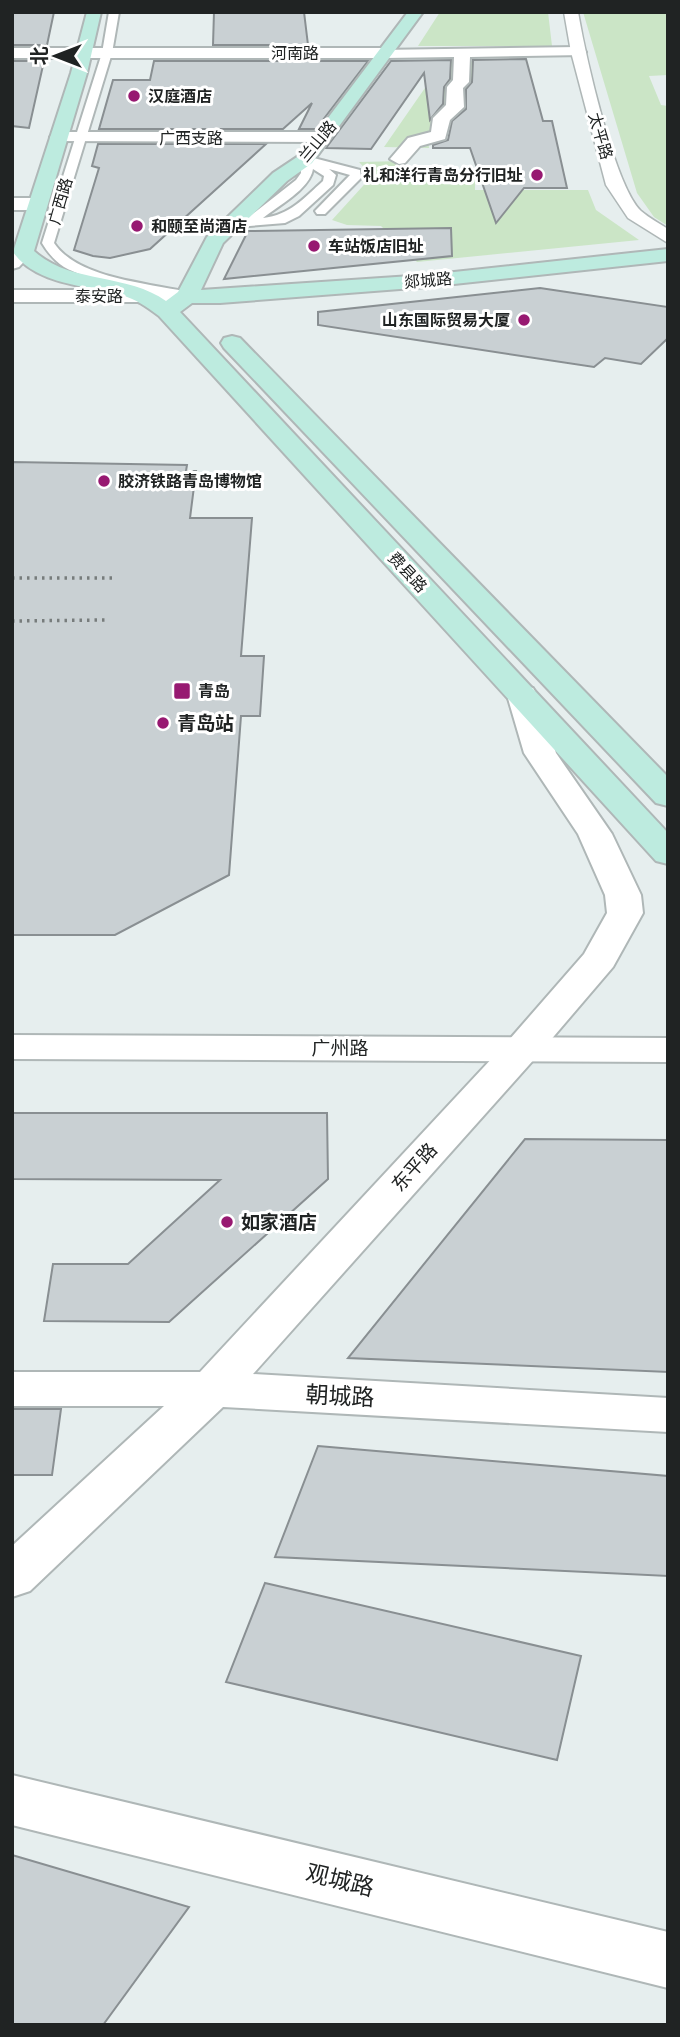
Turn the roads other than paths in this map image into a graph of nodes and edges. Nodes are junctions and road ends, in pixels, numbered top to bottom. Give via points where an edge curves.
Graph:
1 (93, 12) edge
2 (114, 12) edge
3 (416, 12) edge
4 (571, 12) edge
5 (578, 52) junction
6 (12, 53) edge
7 (85, 53) junction
8 (107, 53) junction
9 (385, 53) junction
10 (462, 53) junction
11 (322, 137) junction
12 (69, 138) junction
13 (306, 159) junction
14 (399, 159) dead end
15 (12, 204) edge
16 (36, 204) junction
17 (281, 220) junction
18 (238, 224) junction
19 (668, 238) edge
20 (668, 255) edge
21 (18, 257) edge
22 (12, 296) edge
23 (143, 296) junction
24 (177, 303) junction
25 (12, 310) edge
26 (522, 695) junction
27 (668, 796) edge
28 (668, 854) edge
29 (23, 1045) edge
30 (523, 1048) junction
31 (668, 1050) edge
32 (12, 1389) edge
33 (212, 1389) junction
34 (668, 1415) edge
35 (12, 1577) edge
36 (12, 1800) edge
37 (668, 1960) edge

1 - 7 main road, 广西路
2 - 8 lane, 广西路
3 - 9 main road, 兰山路
4 - 5 street, 太平路
5 - 10 street, 河南路
5 - 19 street, 太平路 via 615,186 634,214
6 - 7 street, 河南路
7 - 8 street, 河南路
7 - 12 main road, 广西路
8 - 9 street, 河南路
8 - 12 lane, 广西路
9 - 10 street, 河南路
9 - 11 main road, 兰山路
10 - 14 street via 455,107 442,118 439,135 415,142
11 - 12 street, 广西支路
11 - 13 main road, 兰山路
12 - 16 main road, 广西路
12 - 24 lane, 广西路 via 48,243 51,252 67,263
13 - 17 lane via 330,175 329,182
13 - 17 lane via 341,167 356,173 355,178 318,214
13 - 18 main road, 兰山路 via 280,177
15 - 16 street
16 - 21 main road, 广西路
17 - 18 lane
18 - 24 main road, 兰山路 via 214,241
20 - 24 main road, 郯城路
21 - 23 main road, 广西路
22 - 23 street, 泰安路
23 - 24 main road, 费县路
24 - 25 street, 泰安路
24 - 26 main road, 费县路
24 - 27 main road, 费县路
26 - 28 main road, 费县路
26 - 30 street, 东平路 via 540,753 595,834 623,895 625,913 600,959
29 - 30 street, 广州路
30 - 31 street, 广州路
30 - 33 street, 东平路
32 - 33 street, 朝城路
33 - 34 street, 朝城路
33 - 35 street, 东平路
36 - 37 street, 观城路

